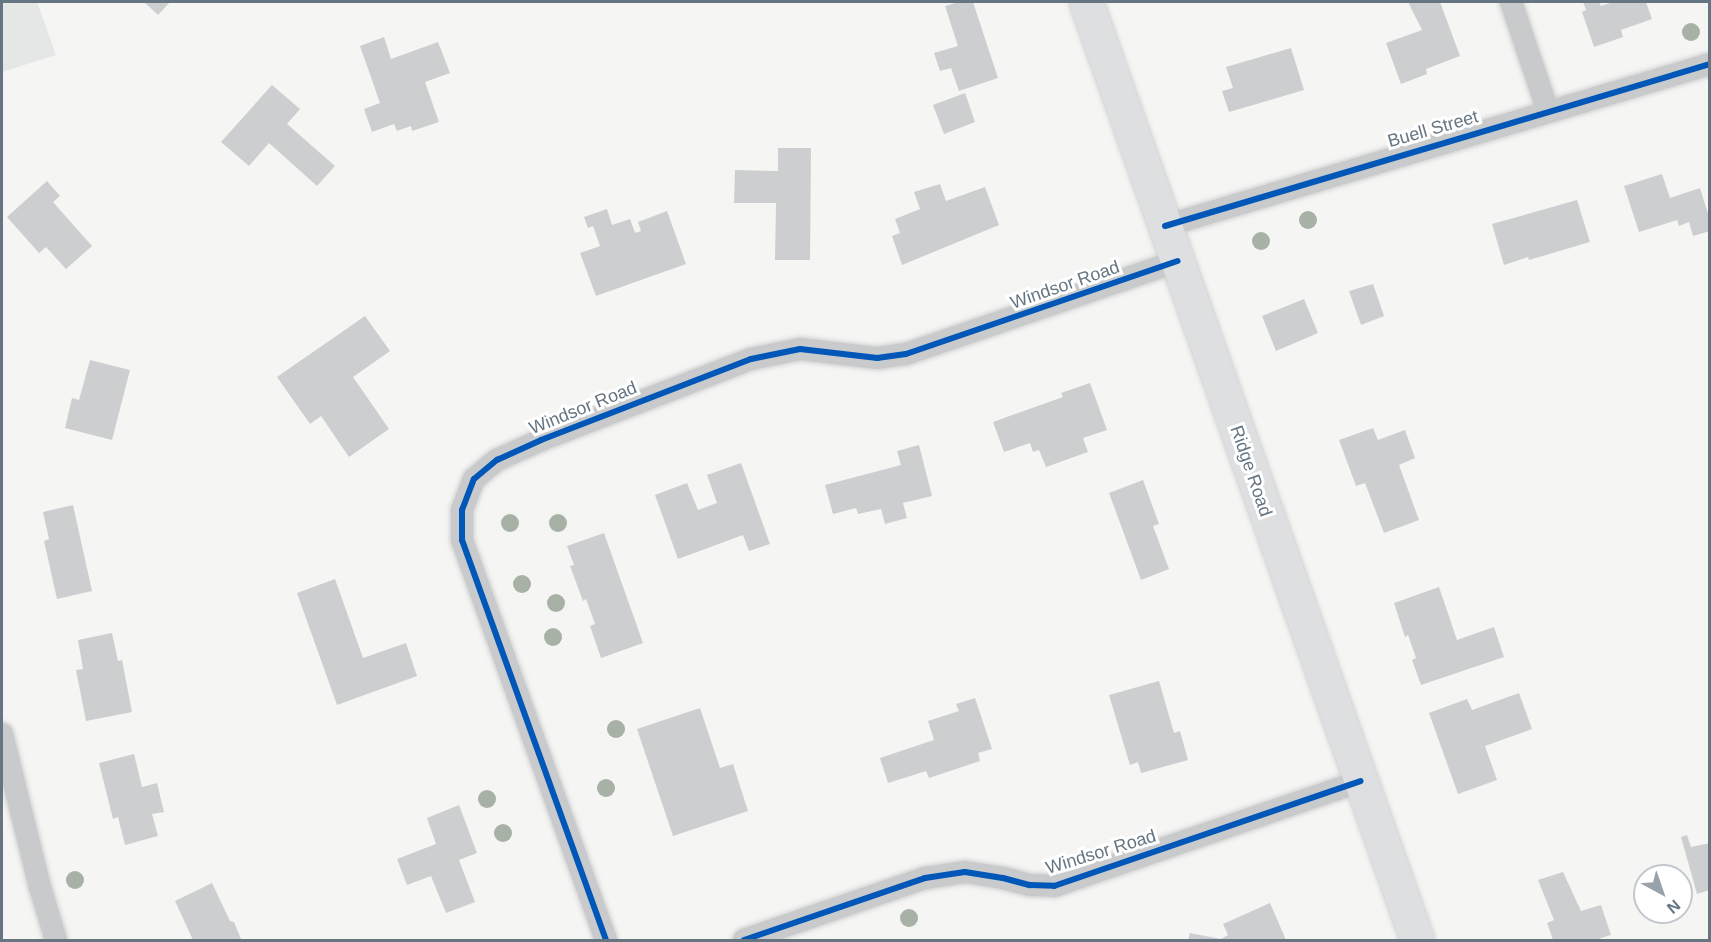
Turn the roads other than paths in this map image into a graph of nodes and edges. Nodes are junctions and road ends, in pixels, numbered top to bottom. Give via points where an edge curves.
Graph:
1 (1086, 2) edge
2 (1511, 2) edge
3 (1710, 64) edge
4 (1548, 111) junction
5 (1165, 226) junction
6 (1177, 261) junction
7 (2, 734) edge
8 (1361, 781) junction
9 (56, 940) edge
10 (606, 940) edge
11 (744, 940) edge
12 (1417, 940) edge

1 - 5 main road, Ridge Road
2 - 4 street
3 - 4 street, Buell Street
4 - 5 street, Buell Street
5 - 6 main road, Ridge Road
6 - 8 main road, Ridge Road
6 - 10 street, Windsor Road via 906,354 877,358 800,349 751,358 541,440 497,460 474,479 462,510 462,540
7 - 9 street
8 - 11 street, Windsor Road via 1054,885 1030,885 965,872 925,878
8 - 12 main road, Ridge Road

